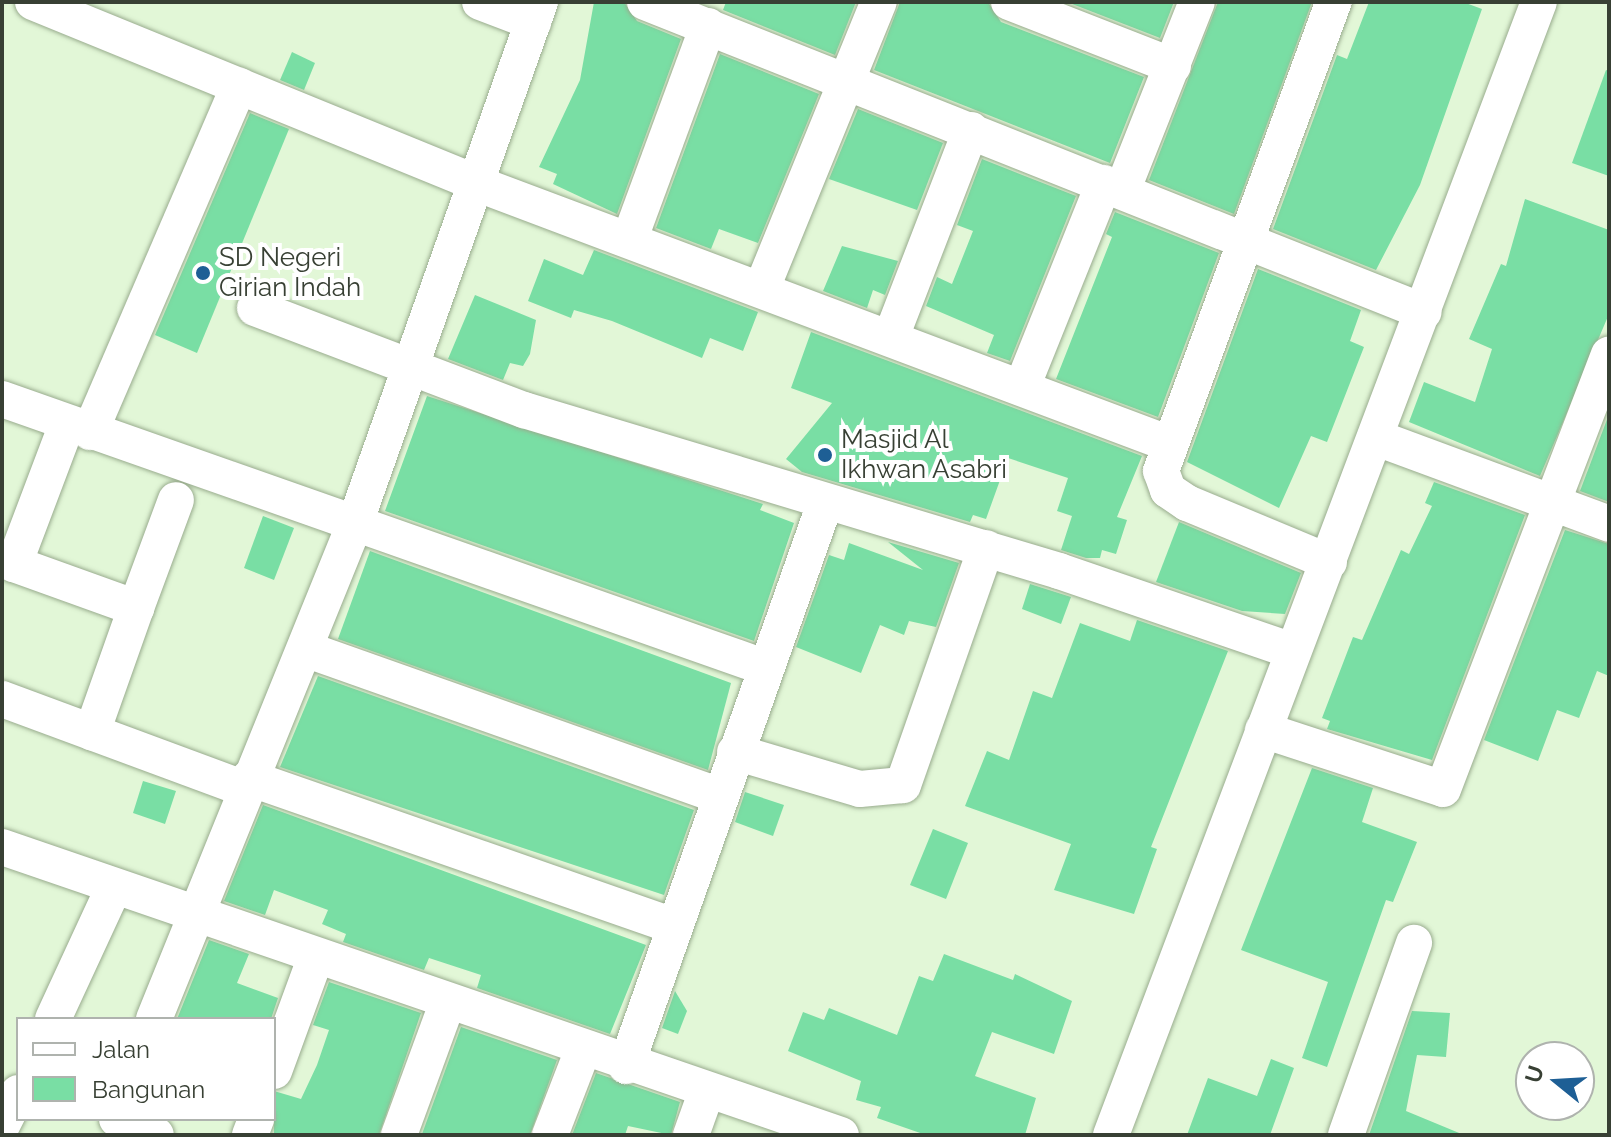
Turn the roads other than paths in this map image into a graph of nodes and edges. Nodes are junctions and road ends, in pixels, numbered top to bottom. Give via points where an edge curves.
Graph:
1 (33, 2) edge
2 (480, 2) edge
3 (645, 2) edge
4 (879, 2) edge
5 (1009, 2) edge
6 (1197, 2) edge
7 (1334, 2) edge
8 (1539, 2) edge
9 (537, 12) edge
10 (708, 26) junction
11 (1173, 66) junction
12 (846, 79) junction
13 (239, 86) junction
14 (971, 130) junction
15 (478, 184) junction
16 (1113, 187) junction
17 (630, 238) junction
18 (1246, 240) junction
19 (762, 288) junction
20 (255, 308) dead end
21 (1424, 312) junction
22 (891, 337) junction
23 (1609, 355) edge
24 (412, 370) junction
25 (1022, 387) junction
26 (2, 399) edge
27 (78, 428) junction
28 (1377, 438) junction
29 (1167, 443) junction
30 (176, 500) dead end
31 (1552, 502) junction
32 (825, 503) junction
33 (355, 523) junction
34 (1609, 524) edge
35 (986, 548) junction
36 (1329, 562) junction
37 (136, 608) junction
38 (305, 649) junction
39 (1293, 651) junction
40 (764, 667) junction
41 (2, 699) edge
42 (1263, 730) junction
43 (92, 732) junction
44 (735, 752) junction
45 (247, 784) junction
46 (719, 796) junction
47 (2, 847) edge
48 (114, 887) junction
49 (197, 915) junction
50 (673, 926) junction
51 (1414, 943) dead end
52 (315, 959) junction
53 (447, 1004) junction
54 (54, 1017) edge
55 (155, 1017) edge
56 (582, 1052) junction
57 (276, 1066) edge
58 (626, 1066) junction
59 (706, 1093) junction
60 (16, 1097) edge
61 (122, 1121) edge
62 (2, 1125) edge
63 (833, 1134) edge
64 (156, 1135) edge
65 (399, 1135) edge
66 (550, 1135) edge
67 (691, 1135) edge
68 (1111, 1135) edge
69 (1346, 1135) edge

1 - 13 street
2 - 9 street
3 - 10 street
4 - 12 street
5 - 11 street
6 - 11 street
7 - 18 street
8 - 21 street
9 - 15 street
10 - 12 street
10 - 17 street
11 - 16 street
12 - 14 street
12 - 19 street
13 - 15 street
13 - 27 street
14 - 16 street
14 - 22 street
15 - 17 street
15 - 24 street
16 - 18 street
16 - 25 street
17 - 19 street
18 - 21 street
18 - 29 street
19 - 22 street
20 - 24 street
21 - 28 street
22 - 25 street
23 - 31 street
24 - 32 street
24 - 33 street
25 - 29 street
26 - 27 street
27 - 33 street
27 - 37 street via 14,564
28 - 31 street
28 - 36 street
29 - 36 street via 1161,471 1168,490
30 - 37 street
31 - 34 street
31 - 42 street via 1443,789
32 - 35 street
32 - 40 street
33 - 38 street
33 - 40 street
35 - 39 street
35 - 44 street via 903,785 860,789
36 - 39 street
37 - 43 street
38 - 45 street
38 - 46 street
39 - 42 street
40 - 44 street
41 - 43 street
42 - 68 street
43 - 45 street
44 - 46 street
45 - 49 street
45 - 50 street
46 - 50 street
47 - 48 street
48 - 49 street
48 - 54 street
49 - 52 street
49 - 55 street
50 - 58 street
51 - 69 street
52 - 53 street
52 - 57 street
53 - 56 street
53 - 65 street
56 - 58 street
56 - 66 street
58 - 59 street
59 - 63 street
59 - 67 street
60 - 62 street
61 - 64 street

